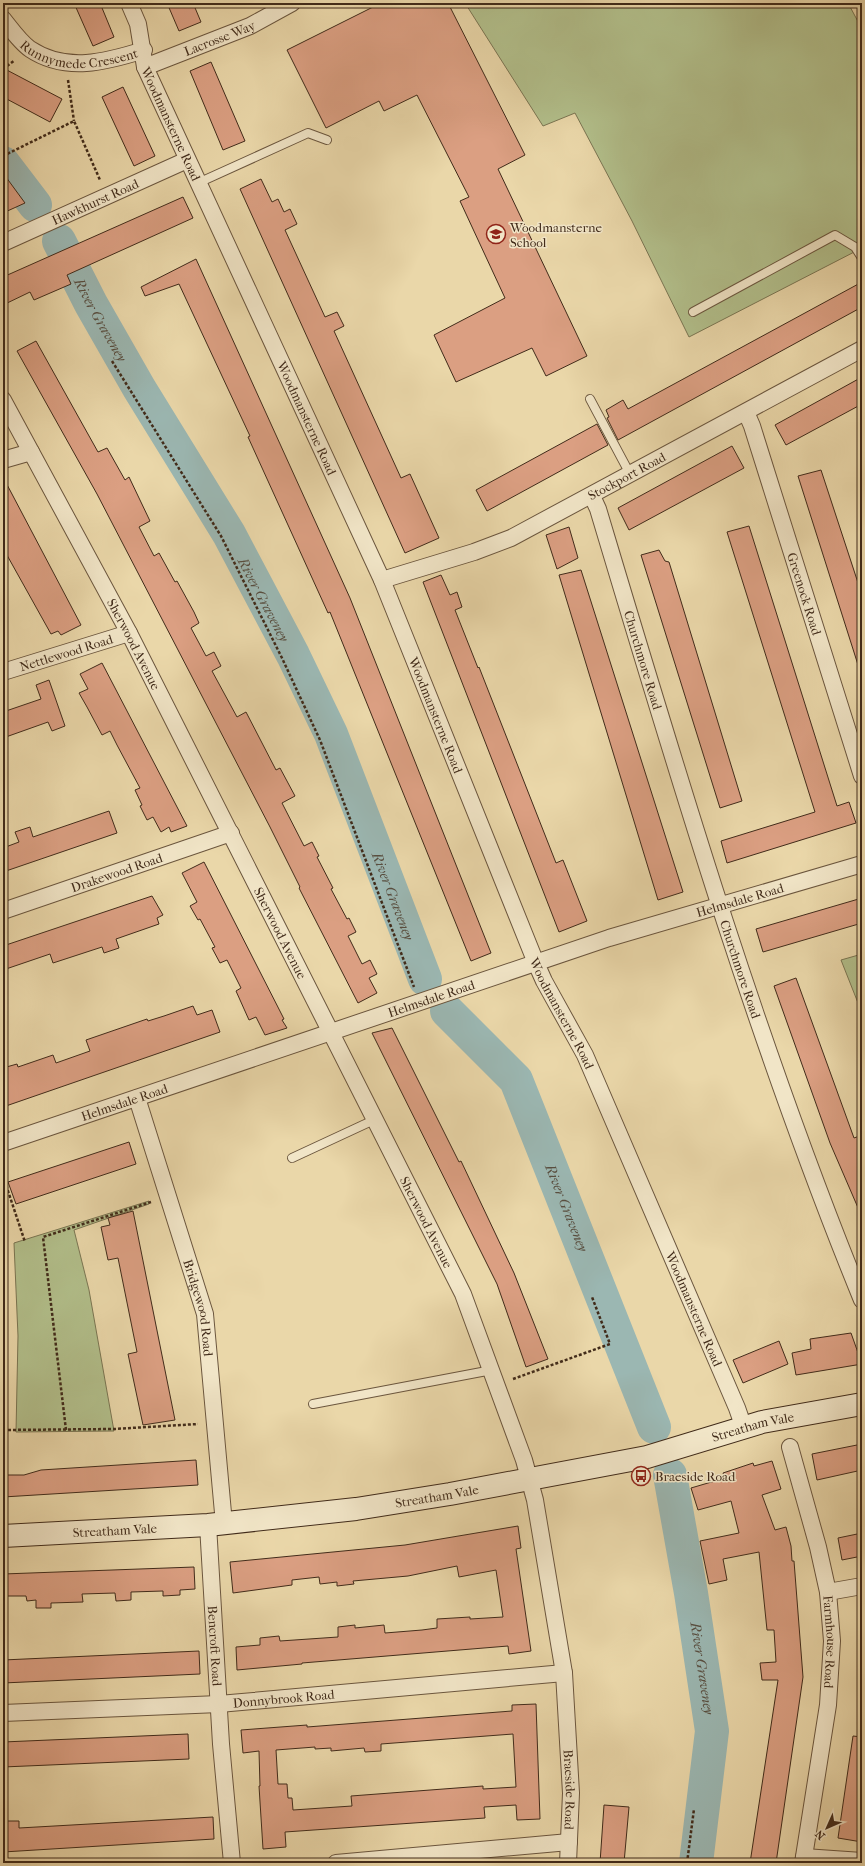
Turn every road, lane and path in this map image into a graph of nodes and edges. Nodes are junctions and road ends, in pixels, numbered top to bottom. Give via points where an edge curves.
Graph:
1 (130, 3) edge
2 (292, 3) edge
3 (3, 19) edge
4 (144, 50) junction
5 (65, 64) junction
6 (145, 67) junction
7 (74, 121) junction
8 (327, 140) dead end
9 (3, 156) edge
10 (187, 160) junction
11 (198, 183) junction
12 (107, 196) junction
13 (3, 243) edge
14 (862, 258) edge
15 (693, 312) dead end
16 (862, 349) edge
17 (112, 361) dead end
18 (590, 399) dead end
19 (3, 400) edge
20 (746, 412) junction
21 (31, 452) junction
22 (3, 460) edge
23 (630, 474) junction
24 (592, 496) junction
25 (382, 580) junction
26 (129, 633) junction
27 (3, 672) edge
28 (862, 776) edge
29 (231, 833) junction
30 (862, 864) edge
31 (720, 906) junction
32 (3, 911) edge
33 (536, 963) junction
34 (420, 1002) junction
35 (330, 1032) junction
36 (137, 1098) junction
37 (376, 1119) junction
38 (3, 1143) edge
39 (292, 1158) dead end
40 (3, 1176) edge
41 (152, 1202) dead end
42 (25, 1242) dead end
43 (592, 1297) dead end
44 (862, 1300) edge
45 (494, 1377) junction
46 (313, 1404) dead end
47 (862, 1404) edge
48 (199, 1424) dead end
49 (744, 1428) junction
50 (3, 1430) edge
51 (66, 1430) junction
52 (790, 1447) dead end
53 (530, 1479) junction
54 (216, 1524) junction
55 (3, 1536) edge
56 (862, 1586) edge
57 (828, 1592) junction
58 (564, 1673) junction
59 (219, 1704) junction
60 (3, 1713) edge
61 (694, 1809) dead end
62 (568, 1842) junction
63 (804, 1860) edge
64 (862, 1862) edge
65 (232, 1863) edge
66 (336, 1863) edge
67 (568, 1863) edge
68 (687, 1863) edge

1 - 4 street, Woodmansterne Road
2 - 6 street, Lacrosse Way via 250,26
3 - 5 street, Runnymede Crescent via 29,49
4 - 5 street, Runnymede Crescent via 90,64
4 - 6 street, Woodmansterne Road
5 - 7 path
6 - 10 street, Woodmansterne Road
7 - 9 path
7 - 12 path
8 - 11 lane via 308,133
10 - 11 street, Woodmansterne Road
10 - 12 street, Hawkhurst Road
11 - 25 street, Woodmansterne Road
12 - 13 street, Hawkhurst Road
14 - 15 lane via 855,246 835,235
16 - 20 street, Stockport Road
17 - 34 path via 221,536 282,658 320,740
18 - 23 lane
19 - 21 street, Sherwood Avenue
20 - 23 street, Stockport Road
20 - 28 street, Greenock Road
21 - 22 street
21 - 26 street, Sherwood Avenue
23 - 24 street, Stockport Road
24 - 25 street, Stockport Road via 506,540
24 - 31 street, Churchmore Road
25 - 33 street, Woodmansterne Road
26 - 27 street, Nettlewood Road
26 - 29 street, Sherwood Avenue
29 - 32 street, Drakewood Road
29 - 35 street, Sherwood Avenue
30 - 31 street, Helmsdale Road
31 - 33 street, Helmsdale Road via 609,938
31 - 44 street, Churchmore Road via 801,1142
33 - 34 street, Helmsdale Road
33 - 49 street, Woodmansterne Road via 585,1055 738,1408
34 - 35 street, Helmsdale Road
35 - 36 street, Helmsdale Road
35 - 37 street, Sherwood Avenue
36 - 38 street, Helmsdale Road
36 - 54 street, Bridgewood Road via 205,1314
37 - 39 lane
37 - 45 street, Sherwood Avenue via 463,1294
40 - 42 path
41 - 51 path via 43,1237
43 - 45 path via 610,1344
45 - 46 lane
45 - 53 street, Sherwood Avenue
47 - 49 main road, Streatham Vale via 778,1419
48 - 51 path
49 - 53 main road, Streatham Vale via 647,1457
50 - 51 path
52 - 57 street, Farmhouse Road
53 - 54 main road, Streatham Vale via 356,1509
53 - 58 street, Braeside Road
54 - 55 main road, Streatham Vale
54 - 59 street, Bencroft Road
56 - 57 street
57 - 63 street, Farmhouse Road via 832,1641 828,1705
58 - 59 street, Donnybrook Road
58 - 62 street, Braeside Road via 571,1793
59 - 60 street, Donnybrook Road
59 - 65 street, Bencroft Road
61 - 68 path
62 - 66 street
62 - 67 street, Braeside Road
63 - 64 street

